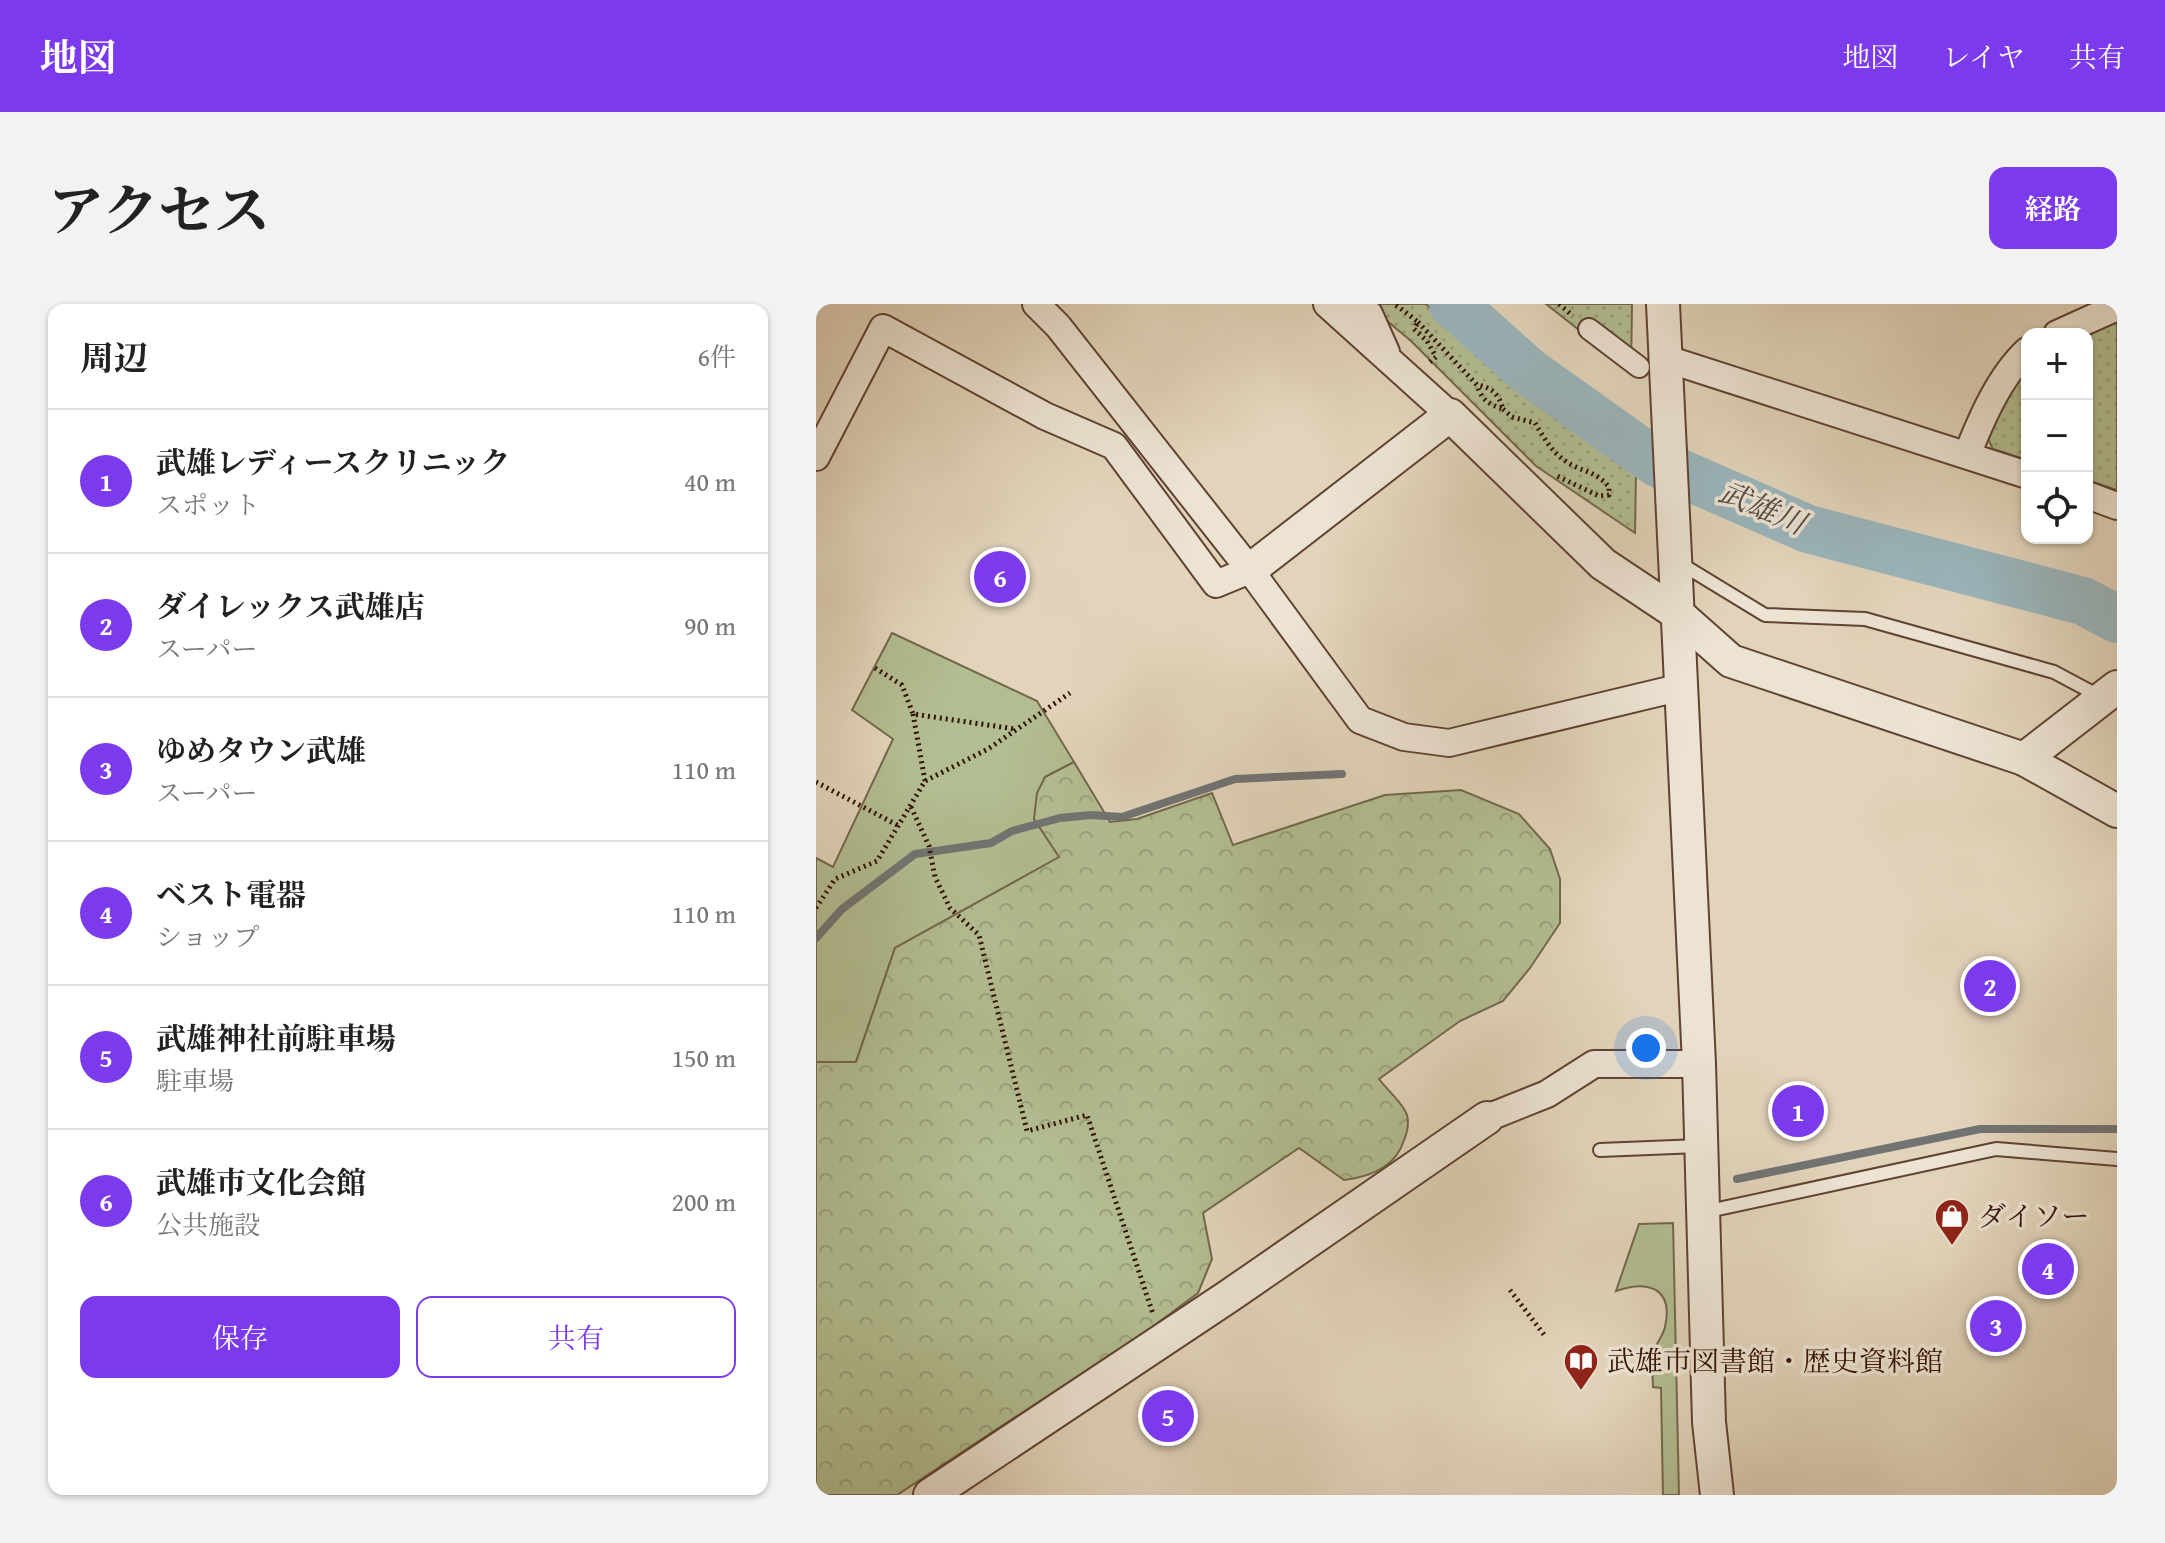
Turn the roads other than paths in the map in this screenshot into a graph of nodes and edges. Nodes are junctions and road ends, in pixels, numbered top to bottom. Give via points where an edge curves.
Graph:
1 (1036, 304) edge
2 (1327, 304) edge
3 (1663, 304) edge
4 (2117, 307) edge
5 (1353, 314) edge
6 (2070, 328) edge
7 (1589, 329) dead end
8 (2021, 358) edge
9 (1658, 367) junction
10 (1450, 415) junction
11 (1967, 455) junction
12 (816, 457) edge
13 (2021, 473) edge
14 (2093, 497) edge
15 (2117, 506) edge
16 (1675, 560) junction
17 (1250, 570) junction
18 (1678, 614) junction
19 (1682, 687) junction
20 (2112, 696) edge
21 (2024, 759) junction
22 (2117, 811) edge
23 (1699, 1064) junction
24 (1487, 1118) joint
25 (1702, 1146) junction
26 (1600, 1150) dead end
27 (2117, 1159) edge
28 (1704, 1212) junction
29 (930, 1495) edge
30 (1717, 1495) edge

1 - 17 street
2 - 5 street
3 - 9 street
4 - 6 street
5 - 10 street via 1391,363
7 - 9 street
8 - 11 street
9 - 11 street
9 - 16 street
10 - 17 street
10 - 18 street via 1603,564
11 - 13 street
12 - 17 street via 883,328 1045,416 1114,446 1216,584
14 - 15 street
16 - 18 street
16 - 20 lane via 1765,615 1865,619 2054,672
17 - 19 street via 1360,720 1404,737 1449,743
18 - 19 street
18 - 21 street via 1731,661
19 - 23 street
20 - 21 street
21 - 22 street
23 - 24 street via 1594,1064 1547,1094
23 - 25 street
24 - 29 street
25 - 26 lane
25 - 28 street
27 - 28 lane via 1996,1149
28 - 30 street via 1709,1422

